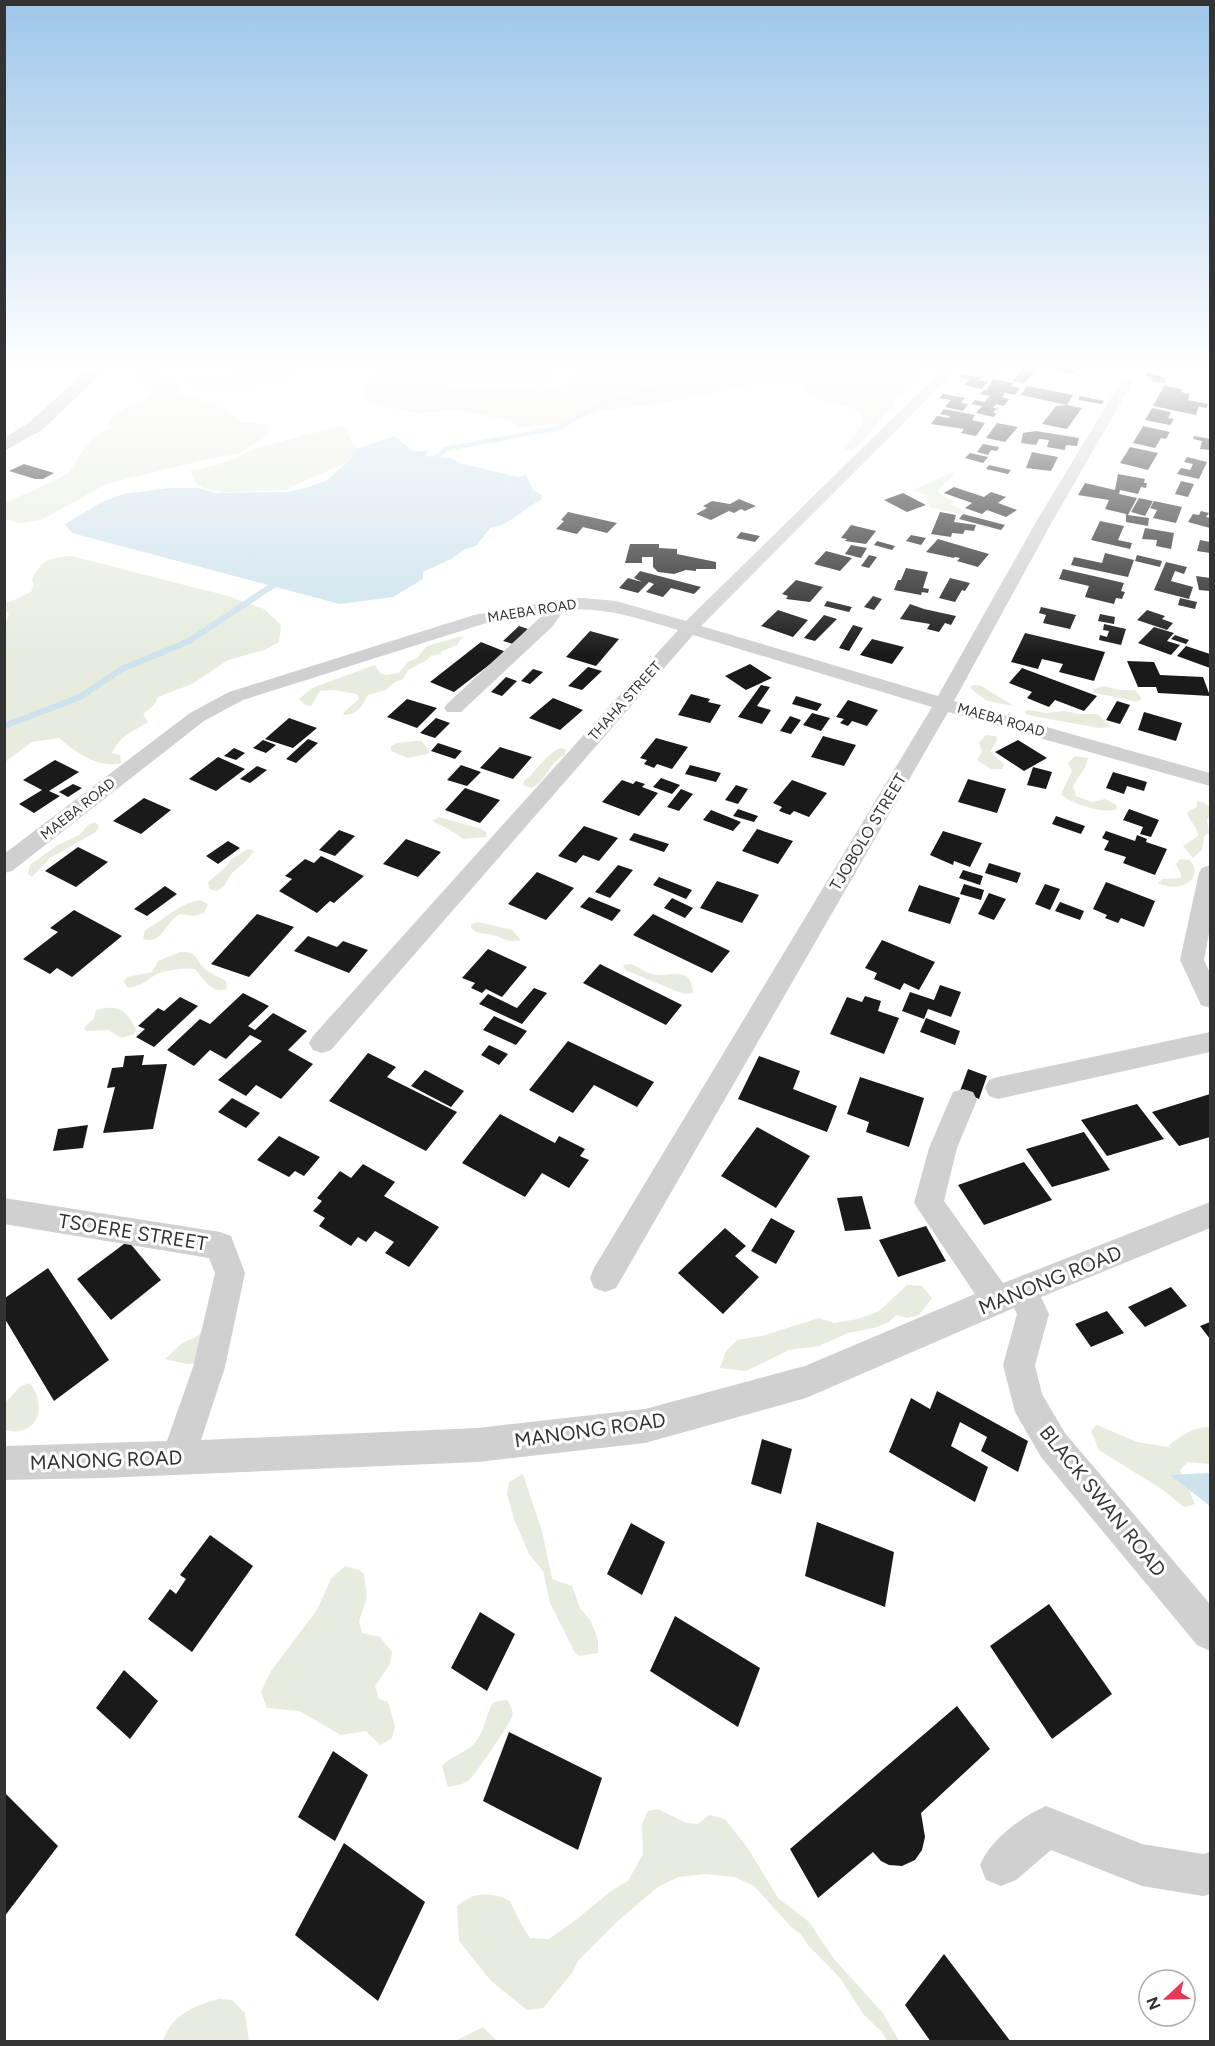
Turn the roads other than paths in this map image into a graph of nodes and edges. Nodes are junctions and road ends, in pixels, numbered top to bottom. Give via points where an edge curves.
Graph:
1 (855, 463) edge
2 (1079, 463) edge
3 (559, 605) junction
4 (690, 627) junction
5 (943, 704) junction
6 (454, 708) dead end
7 (1210, 780) edge
8 (4, 866) edge
9 (1210, 873) edge
10 (1210, 998) edge
11 (1210, 1042) edge
12 (322, 1043) dead end
13 (998, 1088) dead end
14 (963, 1100) dead end
15 (4, 1211) edge
16 (1210, 1215) edge
17 (605, 1278) dead end
18 (1010, 1295) junction
19 (178, 1458) junction
20 (4, 1463) edge
21 (1210, 1632) edge
22 (1001, 1865) dead end
23 (1210, 1873) edge

1 - 4 street, THAHA STREET
2 - 5 street, TJOBOLO STREET
3 - 4 street, MAEBA ROAD via 616,606
3 - 6 street via 547,622
3 - 8 street, MAEBA ROAD via 480,619 236,696 197,717
4 - 5 street, MAEBA ROAD
4 - 12 street, THAHA STREET
5 - 7 street, MAEBA ROAD
5 - 17 street, TJOBOLO STREET
9 - 10 street via 1192,960
11 - 13 street
14 - 18 street, BLACK SWAN ROAD via 943,1148 929,1203
15 - 19 street, TSOERE STREET via 220,1246 230,1273 209,1367
16 - 18 street, MANONG ROAD
18 - 19 street, MANONG ROAD via 806,1382 645,1426 478,1444
18 - 21 street, BLACK SWAN ROAD via 1033,1314 1019,1365 1027,1400 1053,1445
19 - 20 street, MANONG ROAD
22 - 23 street via 1046,1827 1142,1865

